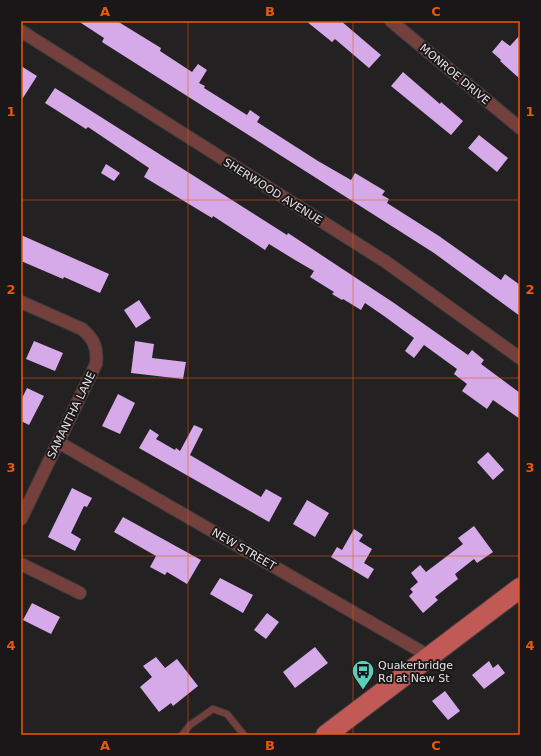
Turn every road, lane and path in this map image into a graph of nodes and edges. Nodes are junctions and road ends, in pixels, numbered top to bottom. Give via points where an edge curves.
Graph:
1 (391, 21) edge
2 (21, 31) edge
3 (520, 128) edge
4 (21, 302) edge
5 (520, 358) edge
6 (58, 442) junction
7 (21, 519) edge
8 (21, 564) edge
9 (520, 588) edge
10 (80, 593) dead end
11 (430, 656) junction
12 (182, 735) edge
13 (244, 735) edge
14 (326, 735) edge

1 - 3 street, MONROE DRIVE
2 - 5 street, SHERWOOD AVENUE via 386,262
4 - 6 street, SAMANTHA LANE via 82,329 95,344 96,364
6 - 7 street, SAMANTHA LANE
6 - 11 street, NEW STREET
8 - 10 street
9 - 11 main road
11 - 14 main road
12 - 13 lane via 190,725 213,710 228,714

